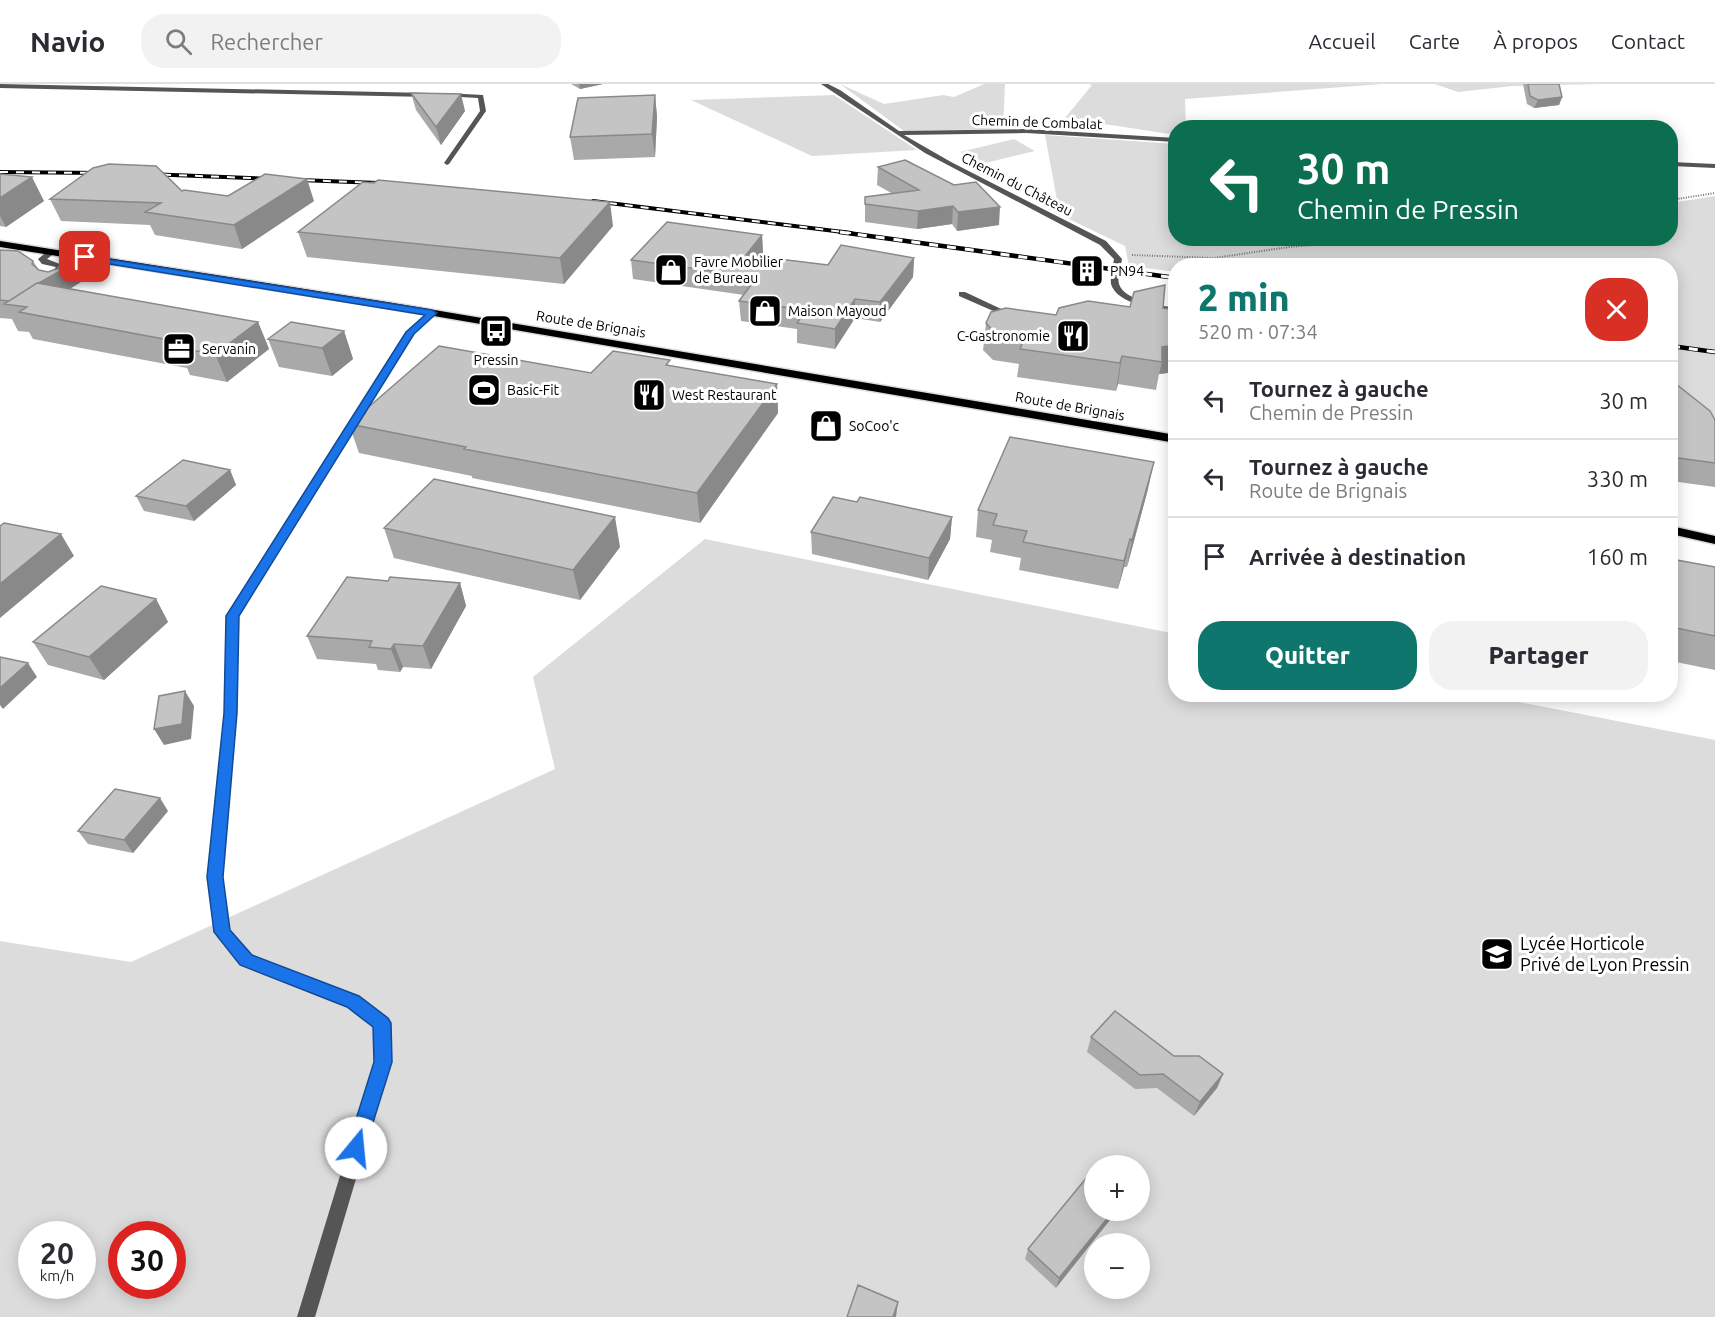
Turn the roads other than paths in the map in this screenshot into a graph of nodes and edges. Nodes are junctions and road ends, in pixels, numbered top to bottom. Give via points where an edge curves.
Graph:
1 (824, 84) edge
2 (0, 86) edge
3 (898, 133) junction
4 (1168, 140) edge
5 (447, 163) dead end
6 (1678, 164) edge
7 (1715, 166) edge
8 (0, 244) edge
9 (52, 252) junction
10 (42, 259) junction
11 (101, 260) junction
12 (34, 267) edge
13 (42, 273) edge
14 (51, 278) junction
15 (962, 294) dead end
16 (1128, 298) junction
17 (1117, 302) dead end
18 (1168, 308) edge
19 (432, 313) junction
20 (1020, 316) edge
21 (1168, 439) edge
22 (1678, 532) edge
23 (1715, 540) edge
24 (306, 1317) edge

1 - 3 street, Chemin du Château
2 - 5 street via 481,96 483,111
3 - 4 street, Chemin de Combalat via 1026,131
3 - 16 street, Chemin du Château via 924,151 1103,243 1116,256 1115,283
6 - 7 street
8 - 9 main road, Route de Brignais
9 - 10 street
9 - 11 main road, Route de Brignais
10 - 12 street
10 - 14 street via 61,266
11 - 14 street via 64,286 50,285 47,282
11 - 19 main road, Route de Brignais
13 - 14 street
15 - 20 street
16 - 17 street
16 - 18 street
19 - 21 main road, Route de Brignais
19 - 24 street via 410,332 232,616 231,713 215,877 222,932 246,960 353,1002 382,1023 383,1062
22 - 23 main road

